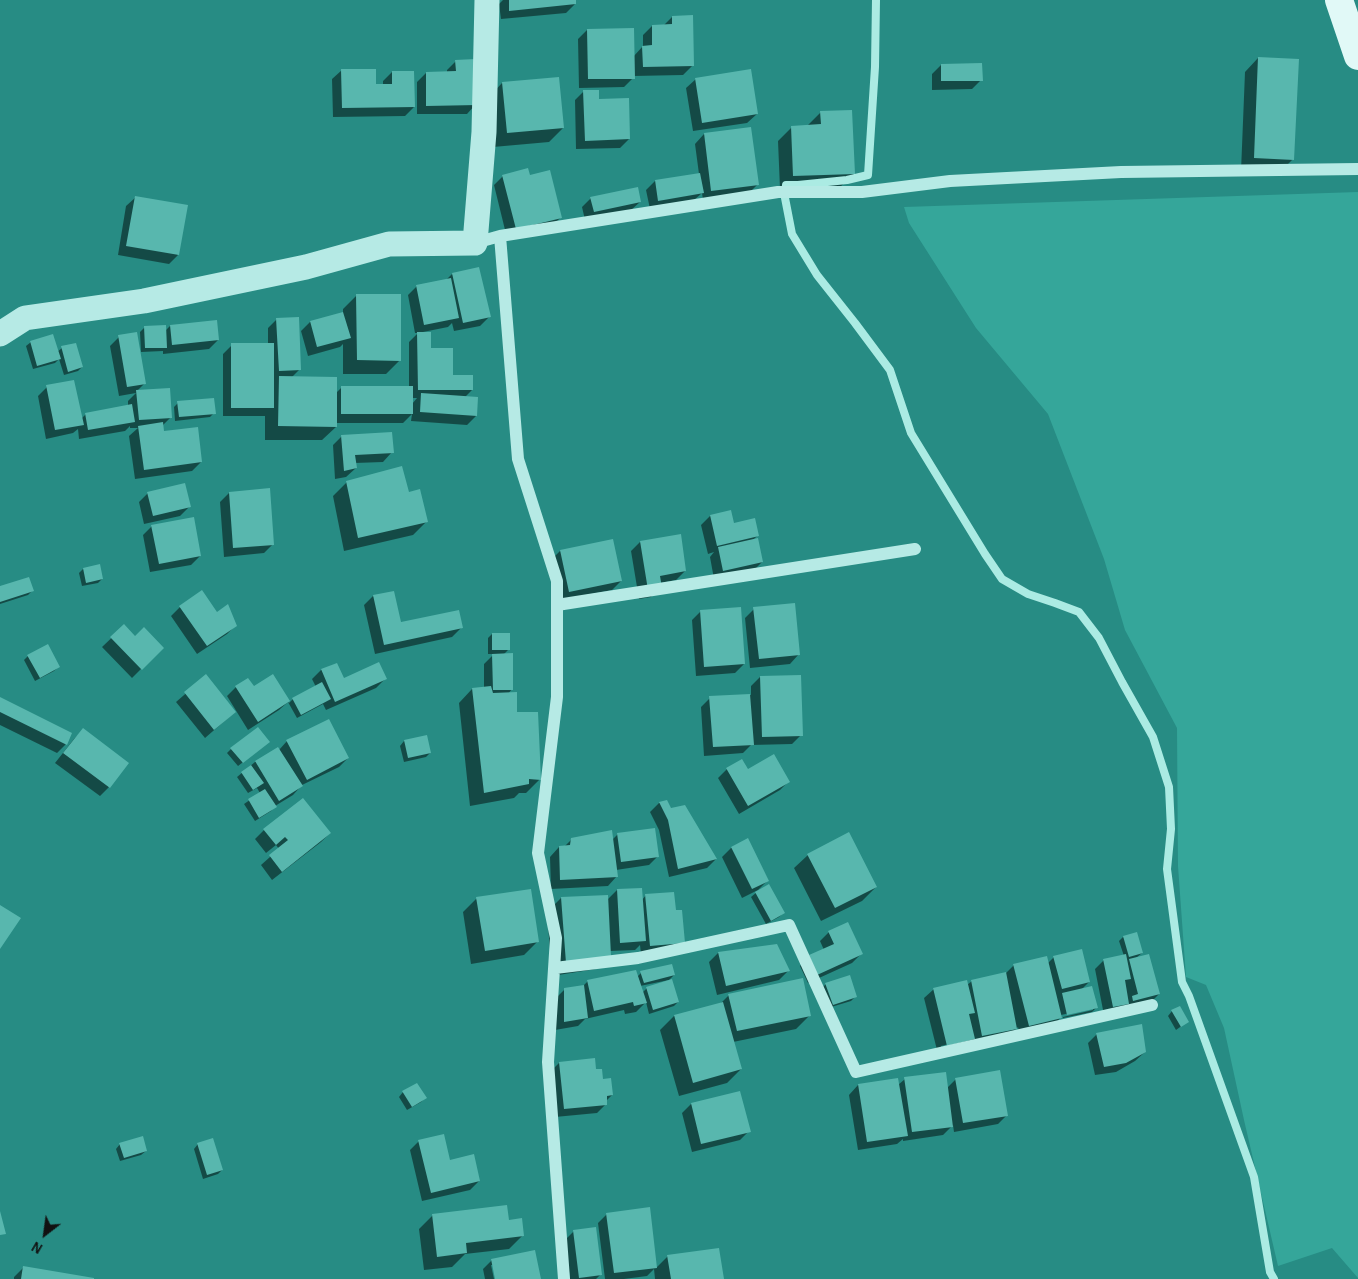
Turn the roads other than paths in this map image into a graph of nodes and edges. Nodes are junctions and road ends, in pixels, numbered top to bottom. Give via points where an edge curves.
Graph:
1 (487, 0) edge
2 (1339, 0) edge
3 (1358, 56) edge
4 (1358, 169) edge
5 (500, 236) junction
6 (475, 243) junction
7 (0, 334) edge
8 (915, 549) dead end
9 (557, 605) junction
10 (555, 968) junction
11 (1152, 1005) dead end
12 (564, 1279) edge

1 - 6 street via 484,132
2 - 3 street
4 - 5 lane via 1121,172 950,181 862,192 778,192
5 - 6 lane
5 - 9 lane via 518,459 557,581
6 - 7 street via 389,244 306,267 144,301 25,318
8 - 9 lane
9 - 10 lane via 557,697 538,853 556,938
10 - 11 lane via 638,958 789,924 856,1072
10 - 12 lane via 548,1062

